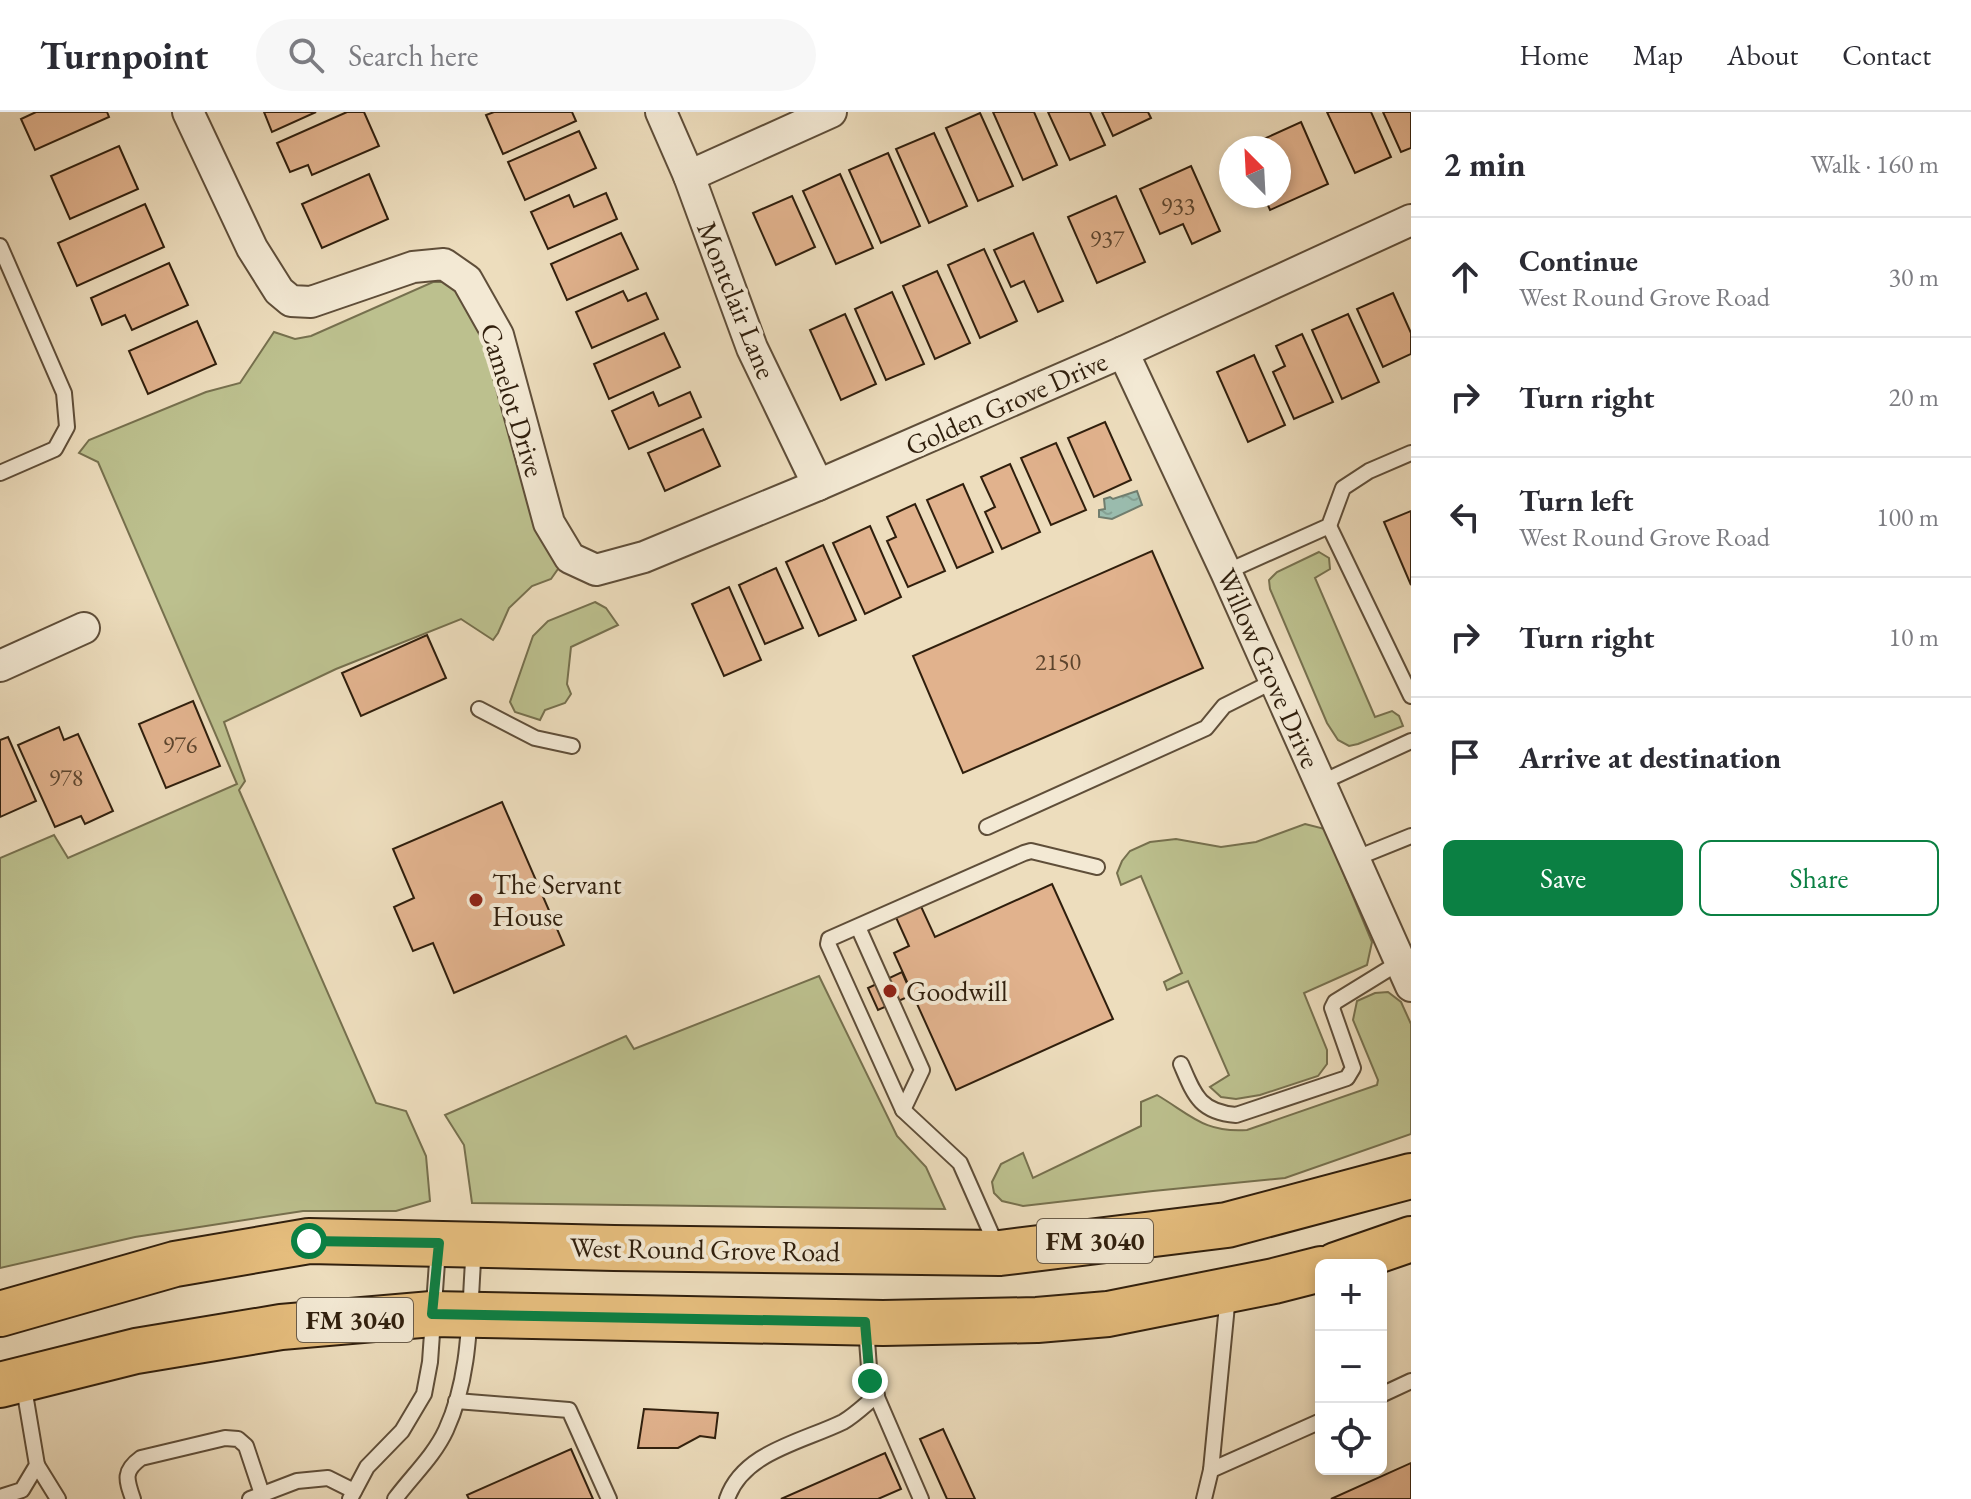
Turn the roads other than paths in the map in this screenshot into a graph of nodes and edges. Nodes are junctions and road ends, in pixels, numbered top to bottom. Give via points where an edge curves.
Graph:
1 (188, 112) edge
2 (661, 112) edge
3 (831, 112) edge
4 (689, 176) junction
5 (1411, 220) edge
6 (0, 246) edge
7 (1123, 352) junction
8 (1411, 453) edge
9 (0, 473) edge
10 (818, 485) junction
11 (1329, 526) junction
12 (596, 570) joint
13 (1226, 572) junction
14 (84, 628) dead end
15 (0, 666) edge
16 (1274, 681) junction
17 (1411, 696) edge
18 (479, 709) dead end
19 (1411, 741) edge
20 (572, 746) dead end
21 (1320, 783) junction
22 (987, 827) dead end
23 (1411, 836) edge
24 (1354, 859) junction
25 (1097, 867) dead end
26 (858, 927) junction
27 (1405, 974) edge
28 (1181, 1064) dead end
29 (903, 1110) junction
30 (1411, 1176) edge
31 (1411, 1239) edge
32 (457, 1243) junction
33 (1000, 1253) junction
34 (1353, 1259) edge
35 (1315, 1270) edge
36 (1229, 1290) junction
37 (0, 1314) edge
38 (451, 1315) junction
39 (865, 1322) junction
40 (11, 1381) edge
41 (1411, 1381) edge
42 (1387, 1392) edge
43 (877, 1395) junction
44 (456, 1401) junction
45 (1315, 1424) edge
46 (37, 1465) junction
47 (1211, 1470) junction
48 (352, 1495) edge
49 (256, 1496) edge
50 (0, 1497) edge
51 (58, 1499) edge
52 (133, 1499) edge
53 (395, 1499) edge
54 (609, 1499) edge
55 (727, 1499) edge
56 (921, 1499) edge
57 (1204, 1499) edge

1 - 12 street, Camelot Drive via 252,248 291,301 311,302 413,267 444,264 467,280 498,335 549,523 570,558
2 - 4 street, Montclair Lane
3 - 4 street
4 - 10 street, Montclair Lane via 752,348
5 - 7 street, Golden Grove Drive
6 - 9 lane via 64,393 67,427 55,449
7 - 10 street, Golden Grove Drive
7 - 13 street, Willow Grove Drive
8 - 11 lane via 1343,488
10 - 12 street, Golden Grove Drive via 644,557
11 - 13 lane
11 - 17 lane
13 - 16 street, Willow Grove Drive
14 - 15 street
16 - 21 street, Willow Grove Drive
16 - 22 lane via 1224,706 1206,728
18 - 20 lane via 535,738
19 - 21 lane
21 - 24 street, Willow Grove Drive
23 - 24 lane
24 - 27 street, Willow Grove Drive
25 - 26 lane via 1031,851
26 - 29 lane via 922,1070
26 - 29 lane via 828,944
27 - 28 lane via 1335,1002 1332,1008 1353,1068 1347,1078 1236,1115 1224,1114 1196,1098
29 - 33 lane via 960,1163
30 - 33 main road, West Round Grove Road / FM 3040 via 1227,1225
31 - 34 main road
32 - 33 main road, West Round Grove Road / FM 3040
32 - 37 main road, West Round Grove Road / FM 3040 via 309,1241 175,1264
32 - 38 lane
32 - 38 lane
35 - 36 main road, FM 3040
36 - 39 main road, FM 3040 via 1108,1314
36 - 47 lane
38 - 39 main road, FM 3040
38 - 40 main road, FM 3040 via 281,1327 136,1351
38 - 44 lane via 465,1372
38 - 48 lane via 430,1362 424,1394 402,1431 367,1467
39 - 43 lane via 870,1381
40 - 46 lane
41 - 42 lane
43 - 55 lane via 846,1420 758,1459 732,1484
43 - 56 lane
44 - 53 lane via 446,1430
44 - 54 lane via 569,1410
45 - 47 lane
46 - 50 lane via 22,1490
46 - 51 lane
47 - 57 lane
48 - 49 lane via 328,1478 297,1481
49 - 52 lane via 246,1446 225,1438 141,1458 127,1475

